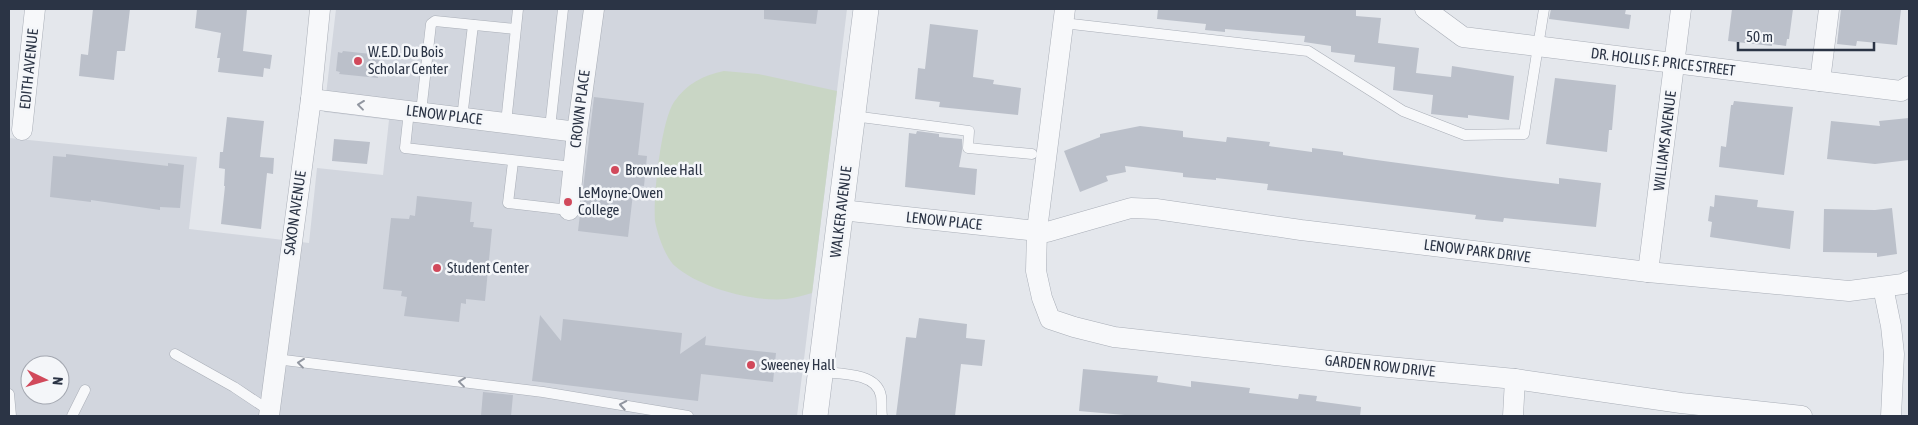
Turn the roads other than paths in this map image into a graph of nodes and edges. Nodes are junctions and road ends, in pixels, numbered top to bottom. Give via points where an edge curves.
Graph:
1 (36, 9) edge
2 (320, 9) edge
3 (518, 9) edge
4 (563, 9) edge
5 (594, 9) edge
6 (866, 9) edge
7 (1425, 9) edge
8 (1544, 9) edge
9 (1681, 9) edge
10 (1829, 9) edge
11 (1064, 16) edge
12 (473, 25) junction
13 (515, 29) junction
14 (1539, 47) junction
15 (1675, 64) junction
16 (1820, 81) junction
17 (1909, 86) edge
18 (311, 99) junction
19 (415, 112) junction
20 (853, 116) junction
21 (462, 118) junction
22 (506, 123) junction
23 (550, 128) junction
24 (16, 129) edge
25 (577, 132) junction
26 (1032, 154) dead end
27 (513, 162) junction
28 (573, 167) junction
29 (569, 210) joint
30 (841, 210) junction
31 (1042, 231) junction
32 (1648, 272) junction
33 (1909, 281) edge
34 (1883, 286) junction
35 (176, 354) dead end
36 (276, 359) junction
37 (821, 372) junction
38 (1515, 379) junction
39 (85, 390) dead end
40 (9, 394) edge
41 (269, 414) edge
42 (1770, 414) edge
43 (11, 416) edge
44 (72, 416) edge
45 (688, 416) edge
46 (815, 416) edge
47 (882, 416) edge
48 (1513, 416) edge
49 (1802, 416) edge
50 (1891, 416) edge

1 - 24 street, EDITH AVENUE
2 - 18 street, SAXON AVENUE
3 - 13 lane
4 - 23 lane
5 - 25 street, CROWN PLACE
6 - 20 street, WALKER AVENUE
7 - 14 street, DR. HOLLIS F. PRICE STREET via 1463,37
8 - 14 lane
9 - 15 street, WILLIAMS AVENUE
10 - 16 street
11 - 14 lane via 1308,51 1403,111 1465,135 1524,134
11 - 31 street
12 - 13 lane
12 - 19 lane via 435,21 431,24
12 - 21 lane
13 - 22 lane
14 - 15 street, DR. HOLLIS F. PRICE STREET
15 - 16 street, DR. HOLLIS F. PRICE STREET
15 - 32 street, WILLIAMS AVENUE
16 - 17 street, DR. HOLLIS F. PRICE STREET via 1901,91
19 -> 18 street, LENOW PLACE
18 - 36 street, SAXON AVENUE
19 - 21 street, LENOW PLACE
19 - 27 lane via 405,148
20 - 26 lane via 969,131 968,148
20 - 30 street, WALKER AVENUE
21 - 22 street, LENOW PLACE
22 - 23 street, LENOW PLACE
23 - 25 street, LENOW PLACE
25 - 28 street, CROWN PLACE
27 - 28 lane
27 - 29 lane via 508,203
28 - 29 street, CROWN PLACE
30 - 31 street, LENOW PLACE
30 - 37 street, WALKER AVENUE
31 - 32 street, LENOW PARK DRIVE via 1139,208
31 - 38 street, GARDEN ROW DRIVE via 1036,272 1042,298 1050,319 1074,327 1114,336
32 - 34 street, LENOW PARK DRIVE via 1848,291
33 - 34 street, LENOW PARK DRIVE
34 - 50 street via 1894,354
35 - 41 lane via 234,387
36 - 41 street, SAXON AVENUE
45 -> 36 lane via 543,392
37 - 46 street, WALKER AVENUE
37 - 47 lane via 863,378 875,384 881,394
38 - 42 street, GARDEN ROW DRIVE
38 - 48 street
39 - 44 lane
40 - 43 lane
42 - 49 street, GARDEN ROW DRIVE

